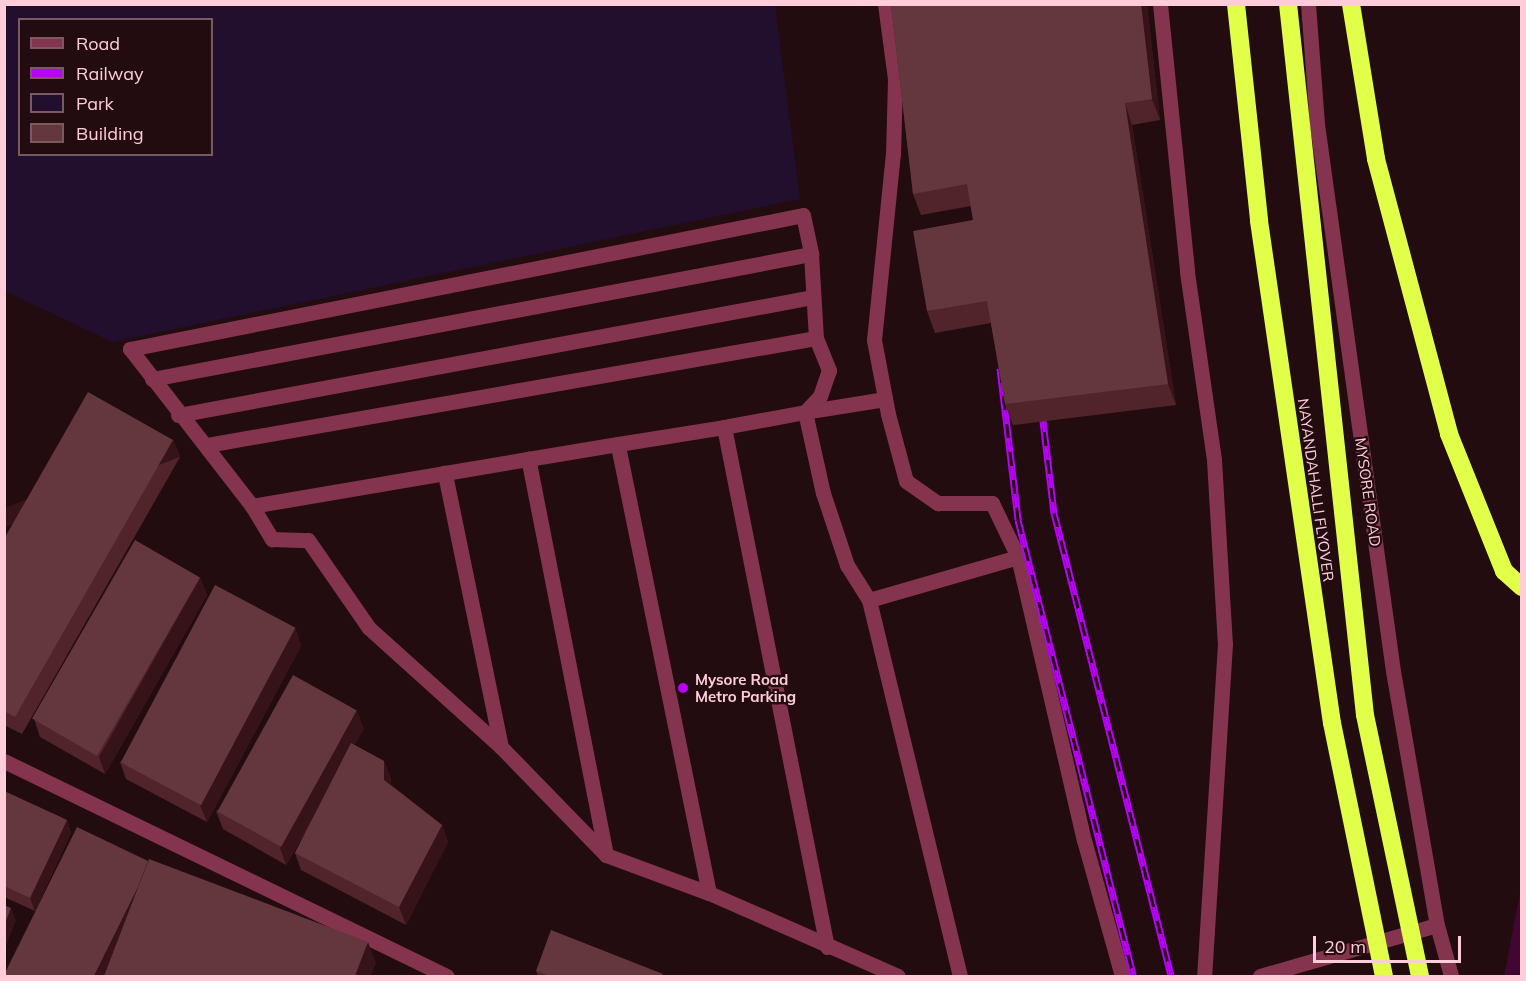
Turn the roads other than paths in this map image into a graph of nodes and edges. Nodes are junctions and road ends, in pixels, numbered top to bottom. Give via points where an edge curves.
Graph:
1 (885, 4) edge
2 (1160, 4) edge
3 (1236, 4) edge
4 (1288, 4) edge
5 (1308, 4) edge
6 (1351, 4) edge
7 (811, 254) junction
8 (813, 297) junction
9 (816, 338) junction
10 (152, 379) junction
11 (885, 399) junction
12 (805, 412) junction
13 (178, 415) junction
14 (724, 427) junction
15 (618, 444) junction
16 (207, 445) junction
17 (528, 459) junction
18 (445, 473) junction
19 (252, 506) junction
20 (1018, 557) junction
21 (1521, 587) edge
22 (869, 600) junction
23 (501, 747) junction
24 (4, 762) edge
25 (606, 855) junction
26 (709, 893) junction
27 (1437, 925) junction
28 (827, 947) junction
29 (442, 975) edge
30 (898, 976) edge
31 (960, 976) edge
32 (1122, 976) edge
33 (1204, 976) edge
34 (1260, 976) edge
35 (1384, 976) edge
36 (1420, 976) edge
37 (1451, 976) edge

1 - 11 street via 895,79 893,153 874,340
2 - 33 street via 1187,272 1214,460 1225,644
3 - 35 highway, NAYANDAHALLI FLYOVER, bridge via 1259,221 1332,723
4 - 36 highway, NAYANDAHALLI FLYOVER, bridge via 1365,715
5 - 27 street, MYSORE ROAD via 1317,124 1391,660
6 - 21 highway via 1376,159 1449,434 1504,571
7 - 8 street
7 - 10 street
7 - 10 street via 803,215 130,349
8 - 9 street
8 - 13 street
9 - 12 street via 829,370 820,396
9 - 16 street
10 - 13 street
11 - 12 street
11 - 20 street via 906,481 938,503 992,503
12 - 14 street
12 - 22 street via 823,493 847,565
13 - 16 street
14 - 15 street
14 - 28 street
15 - 17 street
15 - 26 street
16 - 19 street
17 - 18 street
17 - 25 street
18 - 19 street
18 - 23 street
19 - 23 street via 272,539 308,540 369,628
20 - 22 street
20 - 32 street via 1084,840
22 - 31 street
23 - 25 street
24 - 29 street
25 - 26 street
26 - 28 street
27 - 34 street
27 - 37 street, MYSORE ROAD
28 - 30 street

